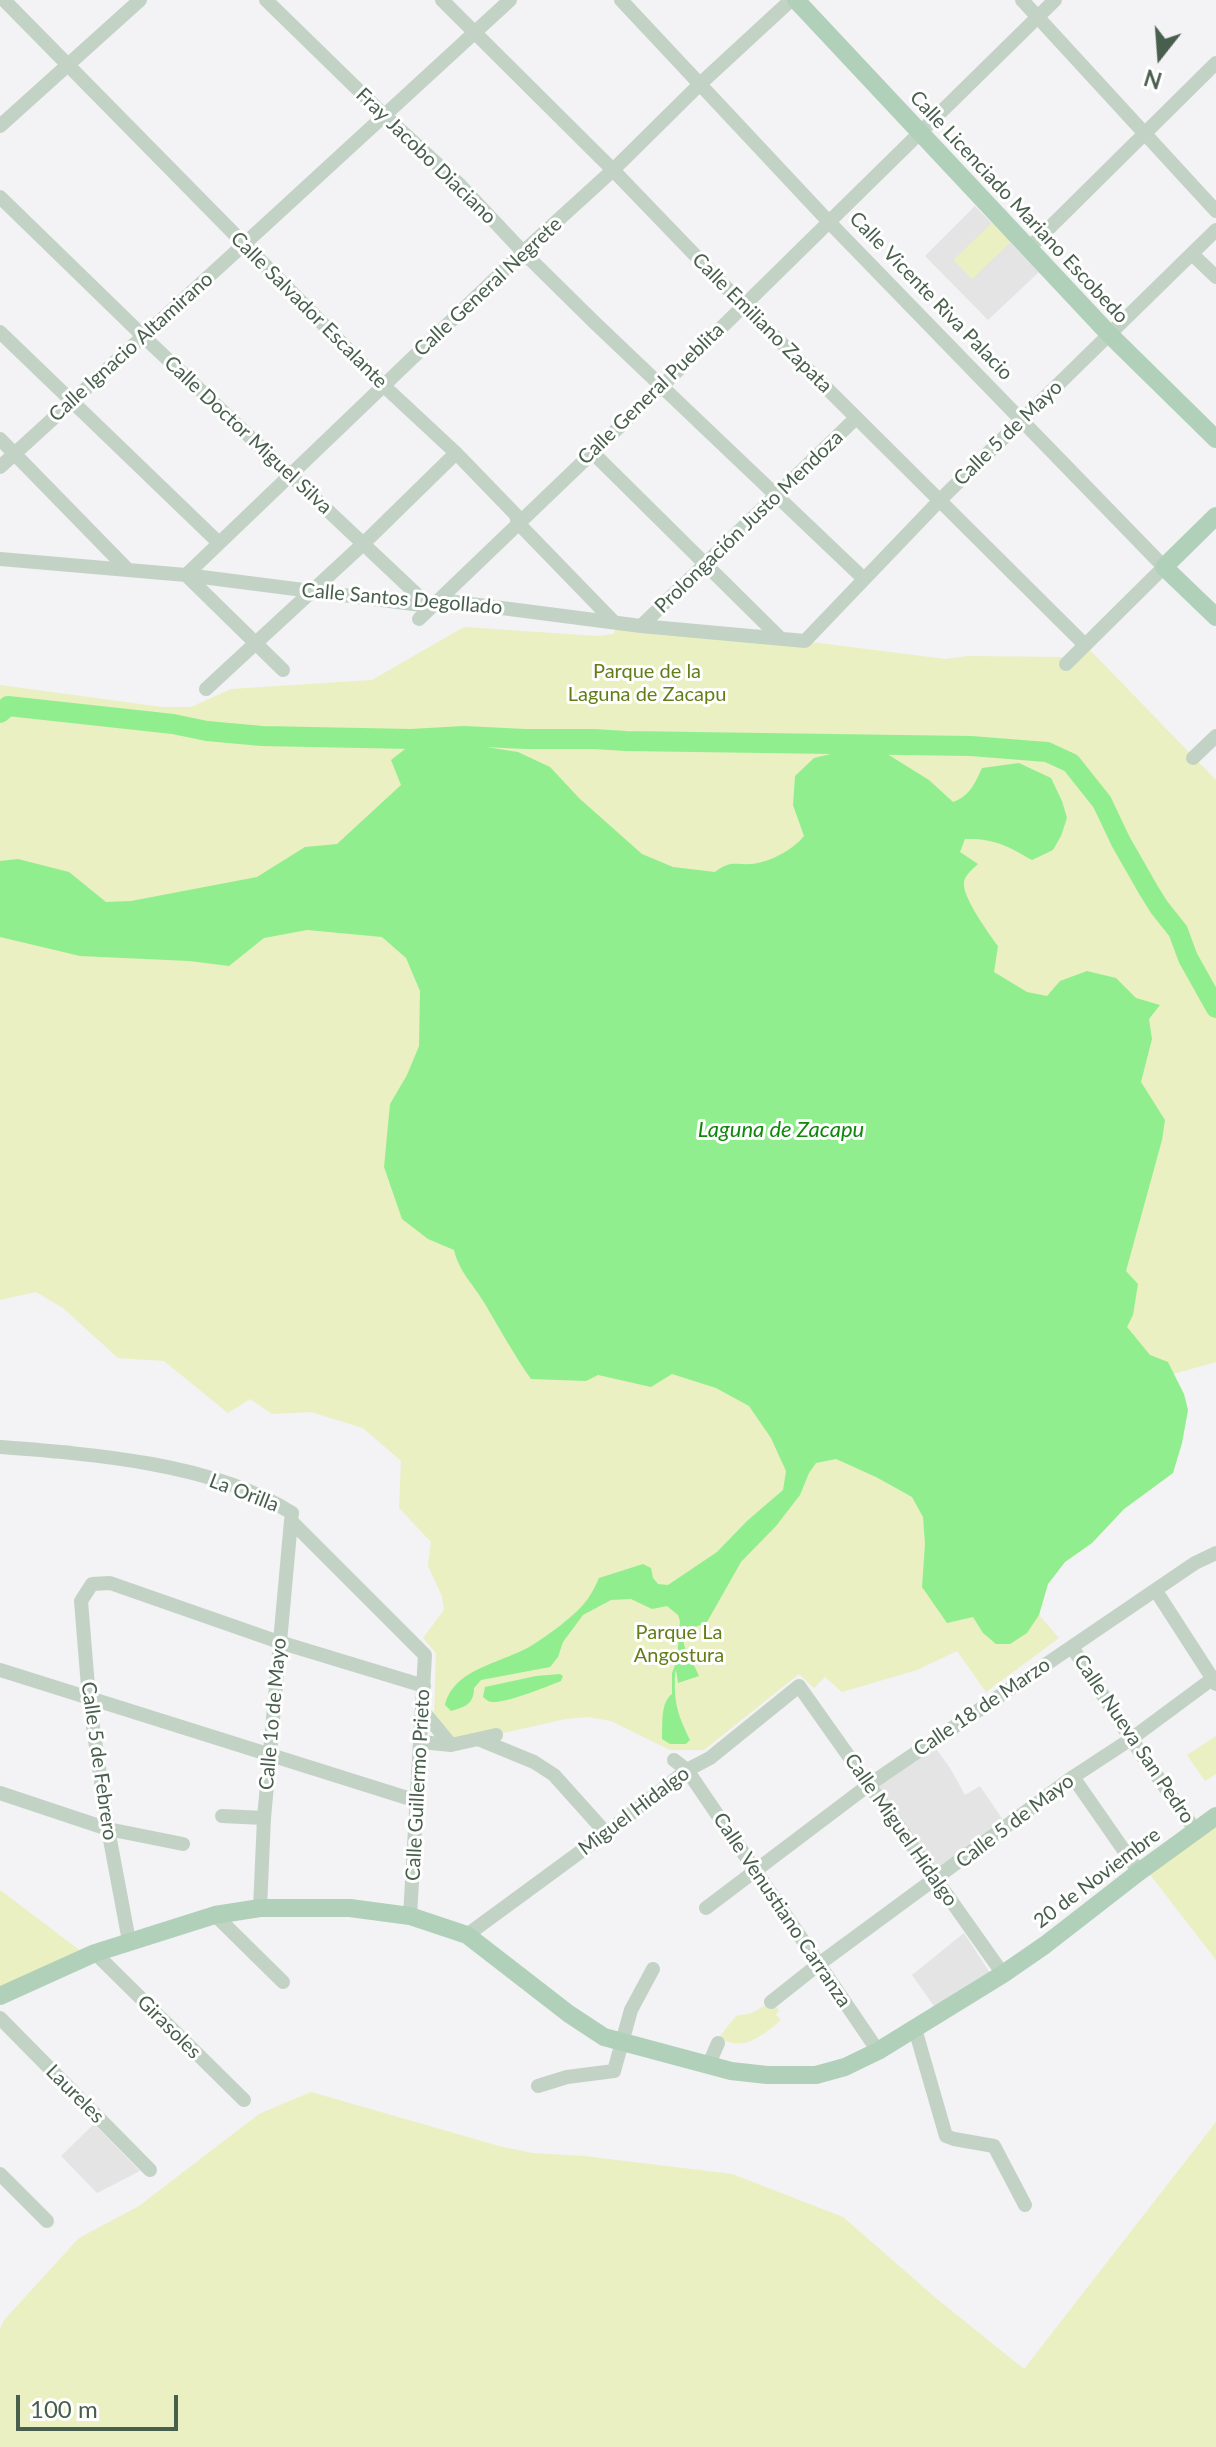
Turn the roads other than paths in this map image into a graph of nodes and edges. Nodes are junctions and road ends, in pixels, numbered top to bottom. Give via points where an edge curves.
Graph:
1 (4, 0) edge
2 (140, 0) edge
3 (266, 0) edge
4 (442, 0) edge
5 (510, 0) edge
6 (621, 0) edge
7 (794, 0) edge
8 (1022, 0) edge
9 (1055, 0) edge
10 (1037, 17) junction
11 (475, 33) junction
12 (1216, 63) edge
13 (69, 65) junction
14 (700, 84) junction
15 (385, 116) junction
16 (0, 126) edge
17 (1144, 133) junction
18 (920, 134) junction
19 (613, 170) junction
20 (0, 197) edge
21 (1216, 211) edge
22 (829, 222) junction
23 (1216, 230) edge
24 (243, 244) junction
25 (1029, 248) junction
26 (523, 252) junction
27 (1192, 254) junction
28 (1216, 277) edge
29 (743, 305) junction
30 (0, 332) edge
31 (1110, 335) junction
32 (144, 337) junction
33 (384, 386) junction
34 (662, 386) junction
35 (71, 401) junction
36 (856, 418) junction
37 (1021, 420) junction
38 (0, 439) edge
39 (1216, 439) edge
40 (592, 452) junction
41 (15, 453) junction
42 (456, 453) junction
43 (0, 467) edge
44 (291, 474) junction
45 (774, 495) junction
46 (940, 500) junction
47 (1216, 516) edge
48 (518, 523) junction
49 (219, 543) junction
50 (363, 544) junction
51 (0, 559) edge
52 (705, 565) junction
53 (1164, 567) junction
54 (128, 570) junction
55 (186, 575) junction
56 (863, 578) junction
57 (309, 591) junction
58 (434, 603) junction
59 (1216, 617) edge
60 (419, 619) dead end
61 (613, 621) junction
62 (641, 626) junction
63 (780, 638) junction
64 (805, 641) joint
65 (254, 643) junction
66 (1084, 644) junction
67 (1066, 664) dead end
68 (283, 670) dead end
69 (206, 689) dead end
70 (1216, 736) edge
71 (1193, 758) dead end
72 (0, 1447) edge
73 (291, 1521) junction
74 (1216, 1553) edge
75 (1156, 1591) junction
76 (279, 1642) junction
77 (1072, 1647) junction
78 (425, 1655) joint
79 (0, 1670) edge
80 (1214, 1682) edge
81 (424, 1686) junction
82 (799, 1686) joint
83 (89, 1699) junction
84 (423, 1711) junction
85 (496, 1735) dead end
86 (478, 1739) junction
87 (1131, 1739) junction
88 (421, 1742) junction
89 (451, 1745) junction
90 (271, 1755) junction
91 (680, 1765) junction
92 (1073, 1777) junction
93 (870, 1784) junction
94 (0, 1793) edge
95 (417, 1801) junction
96 (222, 1816) dead end
97 (1216, 1816) edge
98 (264, 1818) junction
99 (108, 1829) junction
100 (1196, 1831) junction
101 (606, 1833) junction
102 (183, 1844) dead end
103 (754, 1870) junction
104 (1139, 1872) junction
105 (935, 1880) junction
106 (260, 1908) junction
107 (706, 1908) dead end
108 (215, 1915) junction
109 (410, 1916) junction
110 (467, 1935) junction
111 (129, 1941) junction
112 (95, 1953) junction
113 (819, 1964) junction
114 (653, 1969) dead end
115 (1003, 1974) junction
116 (283, 1982) dead end
117 (0, 1996) edge
118 (771, 2002) dead end
119 (0, 2018) edge
120 (915, 2029) junction
121 (620, 2042) junction
122 (718, 2043) dead end
123 (878, 2051) junction
124 (709, 2064) junction
125 (538, 2086) dead end
126 (244, 2100) dead end
127 (150, 2170) dead end
128 (0, 2174) edge
129 (1025, 2205) dead end
130 (47, 2221) dead end

1 - 13 street, Calle Salvador Escalante
2 - 13 street
3 - 15 street, Fray Jacobo Diaciano
4 - 11 street, Calle Emiliano Zapata
5 - 11 street, Calle Ignacio Altamirano
6 - 14 street, Calle Vicente Riva Palacio
7 - 14 street, Calle General Negrete
7 - 18 main road, Calle Licenciado Mariano Escobedo
8 - 10 street
9 - 10 street, Calle General Pueblita
10 - 17 street
10 - 18 street, Calle General Pueblita
11 - 15 street, Calle Ignacio Altamirano
11 - 19 street, Calle Emiliano Zapata
12 - 17 street
13 - 16 street
13 - 24 street, Calle Salvador Escalante
14 - 19 street, Calle General Negrete
14 - 22 street, Calle Vicente Riva Palacio
15 - 24 street, Calle Ignacio Altamirano
15 - 26 street, Fray Jacobo Diaciano
17 - 21 street
17 - 25 street
18 - 22 street, Calle General Pueblita
18 - 25 main road, Calle Licenciado Mariano Escobedo
19 - 26 street, Calle General Negrete
19 - 29 street, Calle Emiliano Zapata
20 - 32 street, Calle Doctor Miguel Silva
22 - 29 street, Calle General Pueblita
22 - 37 street, Calle Vicente Riva Palacio
23 - 27 street, Calle 5 de Mayo
24 - 32 street, Calle Ignacio Altamirano
24 - 33 street, Calle Salvador Escalante
25 - 31 main road, Calle Licenciado Mariano Escobedo
26 - 33 street, Calle General Negrete
26 - 34 street, Fray Jacobo Diaciano
27 - 28 street
27 - 31 street, Calle 5 de Mayo
29 - 34 street, Calle General Pueblita
29 - 36 street, Calle Emiliano Zapata
30 - 35 street
31 - 37 street, Calle 5 de Mayo
31 - 39 main road, Calle Licenciado Mariano Escobedo
32 - 35 street, Calle Ignacio Altamirano
32 - 44 street, Calle Doctor Miguel Silva
33 - 42 street, Calle Salvador Escalante
33 - 44 street, Calle General Negrete
34 - 40 street, Calle General Pueblita
34 - 45 street, Fray Jacobo Diaciano
35 - 41 street, Calle Ignacio Altamirano
35 - 49 street
36 - 45 street, Prolongación Justo Mendoza
36 - 46 street, Calle Emiliano Zapata
37 - 46 street, Calle 5 de Mayo
37 - 53 street, Calle Vicente Riva Palacio
38 - 41 street
40 - 48 street, Calle General Pueblita
40 - 52 street
41 - 43 street, Calle Ignacio Altamirano
41 - 54 street
42 - 48 street, Calle Salvador Escalante
42 - 50 street
44 - 49 street, Calle General Negrete
44 - 50 street, Calle Doctor Miguel Silva
45 - 52 street, Prolongación Justo Mendoza
45 - 56 street, Fray Jacobo Diaciano
46 - 56 street, Calle 5 de Mayo
46 - 66 street, Calle Emiliano Zapata
47 - 53 main road
48 - 58 street, Calle General Pueblita
48 - 61 street, Calle Salvador Escalante
49 - 55 street, Calle General Negrete
50 - 57 street
50 - 58 street, Calle Doctor Miguel Silva
51 - 54 street, Calle Santos Degollado
52 - 62 street, Prolongación Justo Mendoza
52 - 63 street
53 - 59 main road, Calle Vicente Riva Palacio
53 - 66 street
54 - 55 street, Calle Santos Degollado
55 - 57 street, Calle Santos Degollado
55 - 65 street
56 - 64 street, Calle 5 de Mayo
57 - 58 street, Calle Santos Degollado
57 - 65 street
58 - 60 street, Calle General Pueblita
58 - 61 street, Calle Santos Degollado
61 - 62 street, Calle Santos Degollado
62 - 63 street, Calle Santos Degollado
63 - 64 street, Calle Santos Degollado
65 - 68 street
65 - 69 street
66 - 67 street
70 - 71 street
72 - 73 street, La Orilla via 169,1467 269,1499 292,1513
73 - 76 street, Calle 1o de Mayo
73 - 78 street, La Orilla
74 - 75 street, Calle 18 de Marzo
75 - 77 street, Calle 18 de Marzo
75 - 80 street
76 - 81 street
76 - 83 street, Calle 5 de Febrero via 110,1583 92,1584 81,1601
76 - 90 street, Calle 1o de Mayo
77 - 87 street, Calle Nueva San Pedro
77 - 93 street, Calle 18 de Marzo
78 - 81 street, Calle Guillermo Prieto
79 - 83 street
80 - 87 street, Calle 5 de Mayo
81 - 84 street, Calle Guillermo Prieto
82 - 91 street, Miguel Hidalgo via 710,1758
82 - 93 street, Calle Miguel Hidalgo
83 - 90 street
83 - 99 street, Calle 5 de Febrero
84 - 88 street, Calle Guillermo Prieto
84 - 89 street
85 - 86 street
86 - 89 street
86 - 101 street via 554,1775
87 - 92 street, Calle 5 de Mayo
87 - 100 street, Calle Nueva San Pedro
88 - 89 street
88 - 95 street, Calle Guillermo Prieto
90 - 95 street
90 - 98 street, Calle 1o de Mayo
91 - 101 street, Miguel Hidalgo
91 - 103 street, Calle Venustiano Carranza
92 - 104 street
92 - 105 street, Calle 5 de Mayo
93 - 103 street, Calle 18 de Marzo
93 - 105 street, Calle Miguel Hidalgo
94 - 99 street
95 - 109 street, Calle Guillermo Prieto
96 - 98 street
97 - 100 main road, 20 de Noviembre
98 - 106 street, Calle 1o de Mayo
99 - 102 street
99 - 111 street, Calle 5 de Febrero
100 - 104 main road, 20 de Noviembre
101 - 110 street, Miguel Hidalgo
103 - 107 street, Calle 18 de Marzo
103 - 113 street, Calle Venustiano Carranza
104 - 115 main road, 20 de Noviembre
105 - 113 street, Calle 5 de Mayo
105 - 115 street, Calle Miguel Hidalgo
106 - 108 main road, 20 de Noviembre
106 - 109 main road, 20 de Noviembre via 350,1908
108 - 111 main road, 20 de Noviembre
108 - 116 street
109 - 110 main road, 20 de Noviembre
110 - 121 main road, 20 de Noviembre via 569,2014
111 - 112 main road, 20 de Noviembre
112 - 117 main road, 20 de Noviembre
112 - 126 street, Girasoles
113 - 118 street, Calle 5 de Mayo
113 - 123 street, Calle Venustiano Carranza
114 - 121 street
115 - 120 main road, 20 de Noviembre
119 - 127 street, Laureles
120 - 123 main road, 20 de Noviembre
120 - 129 street via 946,2136 994,2146
121 - 124 main road, 20 de Noviembre
121 - 125 street via 614,2071
122 - 124 street
123 - 124 main road, 20 de Noviembre via 816,2075 767,2075
128 - 130 street

